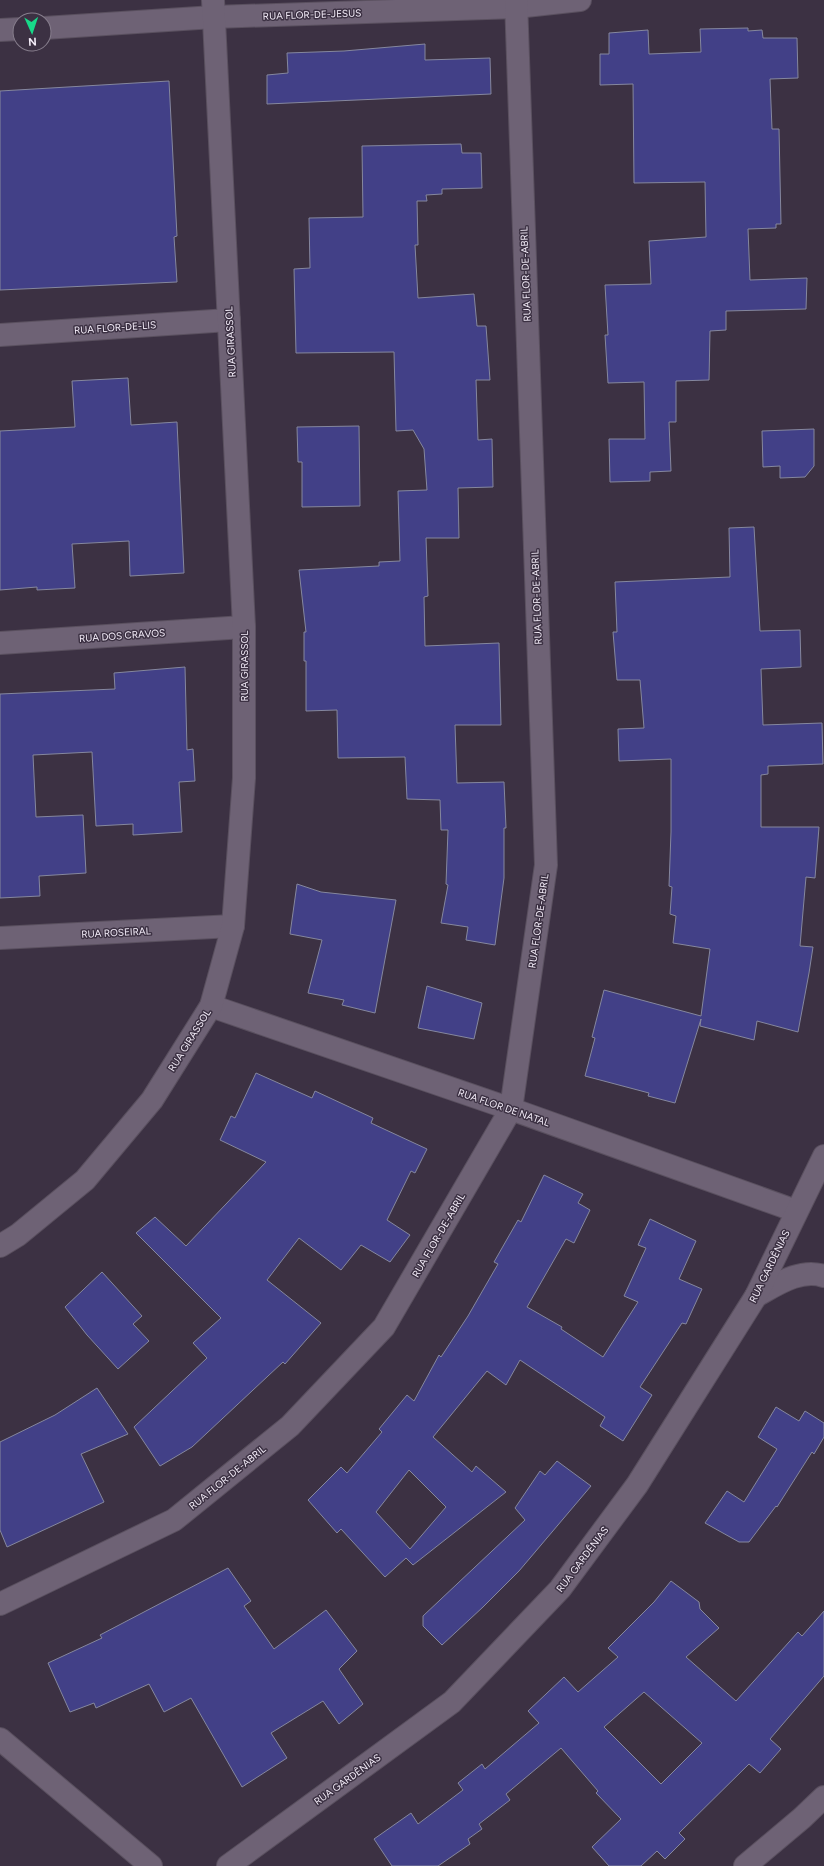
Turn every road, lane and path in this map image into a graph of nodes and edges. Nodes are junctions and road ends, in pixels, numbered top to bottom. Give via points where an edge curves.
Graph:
1 (580, 0) edge
2 (516, 4) edge
3 (214, 9) edge
4 (52, 27) edge
5 (12, 29) edge
6 (0, 30) edge
7 (229, 320) junction
8 (0, 335) edge
9 (244, 628) junction
10 (0, 643) edge
11 (233, 926) junction
12 (0, 938) edge
13 (211, 1006) junction
14 (511, 1109) junction
15 (824, 1156) edge
16 (796, 1211) junction
17 (0, 1246) edge
18 (824, 1276) edge
19 (756, 1296) junction
20 (0, 1604) edge
21 (0, 1740) edge
22 (824, 1797) edge
23 (152, 1866) edge
24 (228, 1866) edge
25 (745, 1866) edge

1 - 2 street, RUA FLOR-DE-JESUS
2 - 3 street, RUA FLOR-DE-JESUS
2 - 14 street, RUA FLOR-DE-ABRIL via 546,865
3 - 4 street, RUA FLOR-DE-JESUS
3 - 7 street, RUA GIRASSOL
5 - 6 street
7 - 8 street, RUA FLOR-DE-LIS
7 - 9 street, RUA GIRASSOL
9 - 10 street, RUA DOS CRAVOS
9 - 11 street, RUA GIRASSOL via 244,778
11 - 12 street, RUA ROSEIRAL
11 - 13 street, RUA GIRASSOL
13 - 14 street, RUA FLOR DE NATAL
13 - 17 street, RUA GIRASSOL via 152,1100 85,1180 18,1235
14 - 16 street, RUA FLOR DE NATAL
14 - 20 street, RUA FLOR-DE-ABRIL via 384,1327 290,1426 174,1520
15 - 16 street, RUA GARDÊNIAS
16 - 19 street, RUA GARDÊNIAS
18 - 19 street via 818,1274 789,1278
19 - 24 street, RUA GARDÊNIAS via 637,1485 560,1589 452,1702
21 - 23 street
22 - 25 street

